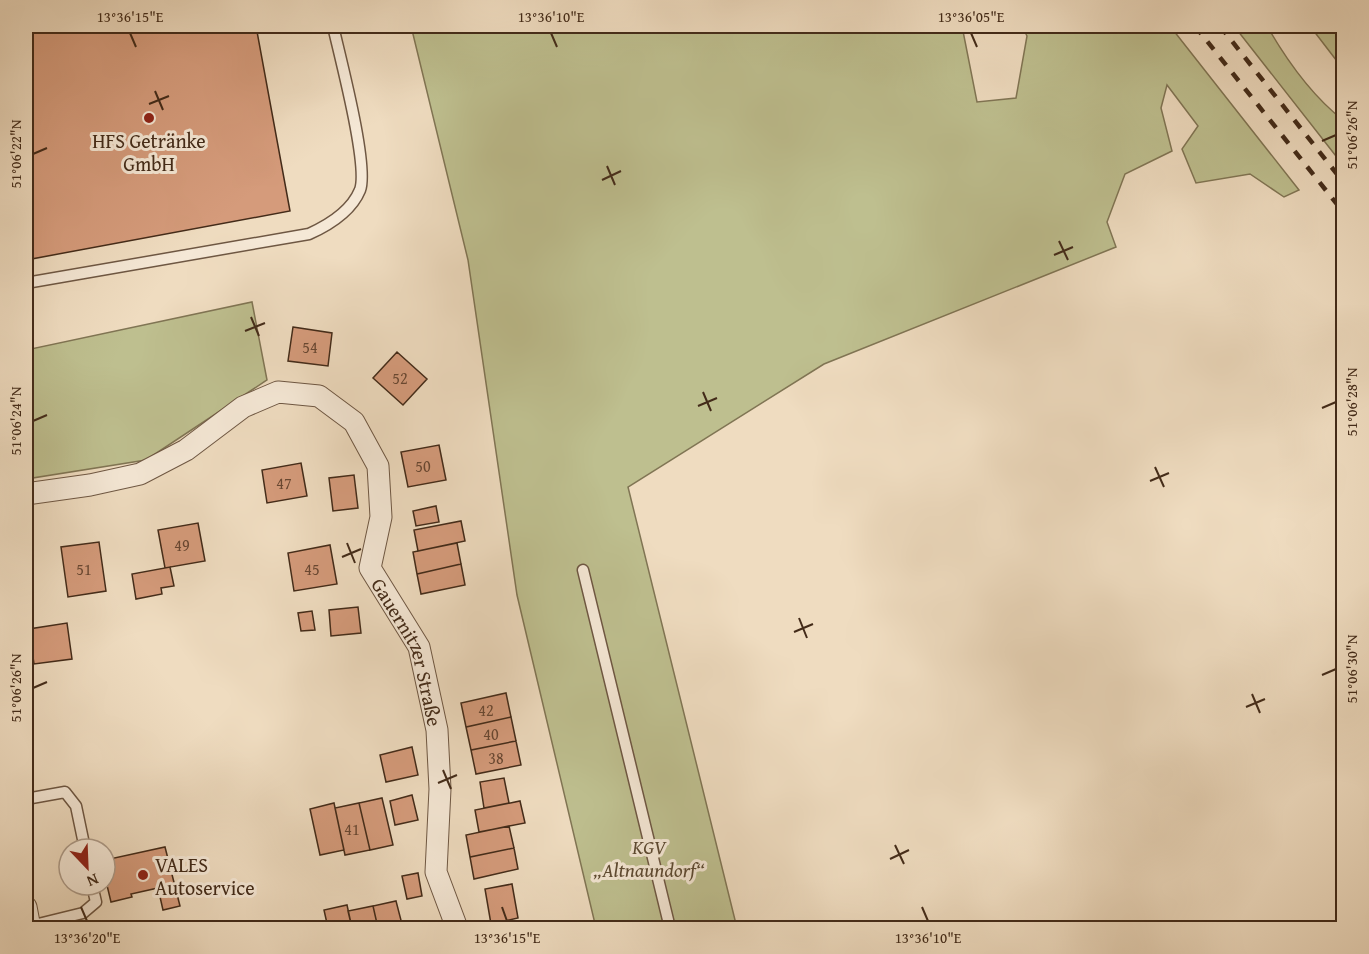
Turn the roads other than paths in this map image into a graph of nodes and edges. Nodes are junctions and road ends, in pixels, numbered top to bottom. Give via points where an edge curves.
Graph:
1 (333, 26) edge
2 (26, 283) edge
3 (26, 494) edge
4 (583, 570) dead end
5 (26, 800) edge
6 (82, 837) edge
7 (95, 897) edge
8 (29, 920) edge
9 (457, 928) edge
10 (670, 928) edge

1 - 2 lane via 364,174 352,204 339,217 309,234
3 - 9 street, Gauernitzer Straße via 140,474 186,450 243,407 278,392 319,396 354,422 378,466 381,517 370,567 419,647 437,730 440,789 436,872
4 - 10 lane
5 - 6 lane via 65,792 75,806
7 - 8 lane via 96,902 83,913

